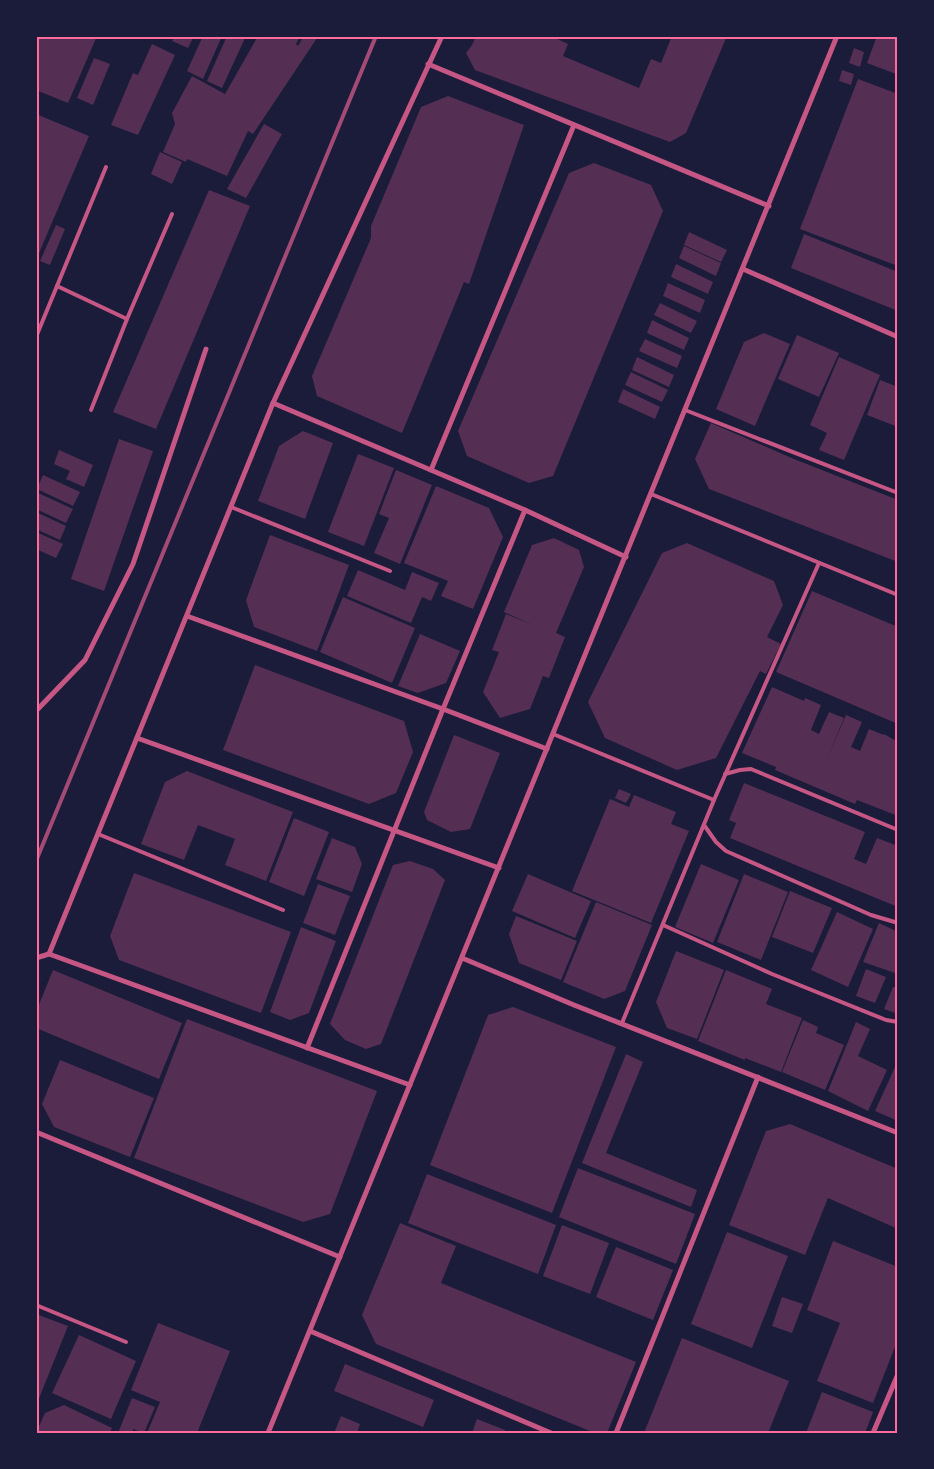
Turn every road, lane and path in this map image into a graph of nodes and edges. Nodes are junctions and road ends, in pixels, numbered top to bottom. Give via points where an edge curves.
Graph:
1 (442, 36) edge
2 (837, 36) edge
3 (428, 64) junction
4 (574, 125) junction
5 (106, 168) dead end
6 (769, 206) junction
7 (172, 214) dead end
8 (743, 269) junction
9 (57, 286) junction
10 (127, 318) junction
11 (36, 337) edge
12 (898, 337) edge
13 (206, 349) dead end
14 (273, 403) junction
15 (91, 410) dead end
16 (685, 410) junction
17 (431, 470) junction
18 (651, 494) junction
19 (898, 494) edge
20 (231, 507) junction
21 (525, 510) junction
22 (626, 556) junction
23 (819, 563) junction
24 (390, 571) dead end
25 (898, 595) edge
26 (187, 616) junction
27 (444, 709) junction
28 (36, 711) edge
29 (553, 734) junction
30 (137, 738) junction
31 (547, 749) junction
32 (725, 774) junction
33 (714, 800) junction
34 (704, 825) junction
35 (394, 830) junction
36 (898, 830) edge
37 (98, 834) junction
38 (499, 868) junction
39 (283, 910) dead end
40 (898, 923) edge
41 (663, 925) junction
42 (49, 954) junction
43 (36, 958) edge
44 (462, 958) junction
45 (898, 1022) edge
46 (622, 1024) junction
47 (307, 1048) junction
48 (758, 1077) junction
49 (410, 1085) junction
50 (36, 1132) edge
51 (898, 1133) edge
52 (340, 1257) junction
53 (36, 1305) edge
54 (310, 1331) junction
55 (126, 1342) dead end
56 (898, 1374) edge
57 (268, 1433) edge
58 (551, 1433) edge
59 (616, 1433) edge
60 (873, 1433) edge

1 - 3 street
2 - 6 street
3 - 4 street
3 - 14 street
4 - 6 street
4 - 17 street
5 - 9 lane
6 - 8 street
7 - 10 lane
8 - 12 street
8 - 16 street
9 - 10 lane
9 - 11 lane
10 - 15 lane
13 - 28 street via 133,564 85,660
14 - 17 street
14 - 20 street
16 - 18 street
16 - 19 lane
17 - 21 street
18 - 22 street
18 - 23 lane
20 - 24 lane
20 - 26 street
21 - 22 street
21 - 27 street
22 - 29 street
23 - 25 lane
23 - 32 lane
26 - 27 street
26 - 30 street
27 - 31 street
27 - 35 street
29 - 31 street
29 - 33 lane
30 - 35 street
30 - 37 street
31 - 38 street
32 - 33 lane
32 - 36 lane via 750,769
33 - 34 lane
34 - 40 lane via 726,851 871,915
34 - 41 lane
35 - 38 street
35 - 47 street
37 - 39 lane
37 - 42 street
38 - 44 street
41 - 45 lane via 772,974
41 - 46 lane
42 - 43 street
42 - 47 street
44 - 46 street
44 - 49 street
46 - 48 street
47 - 49 street
48 - 51 street
48 - 59 street
49 - 52 street
50 - 52 street
52 - 54 street
53 - 55 lane
54 - 57 street
54 - 58 street
56 - 60 street

